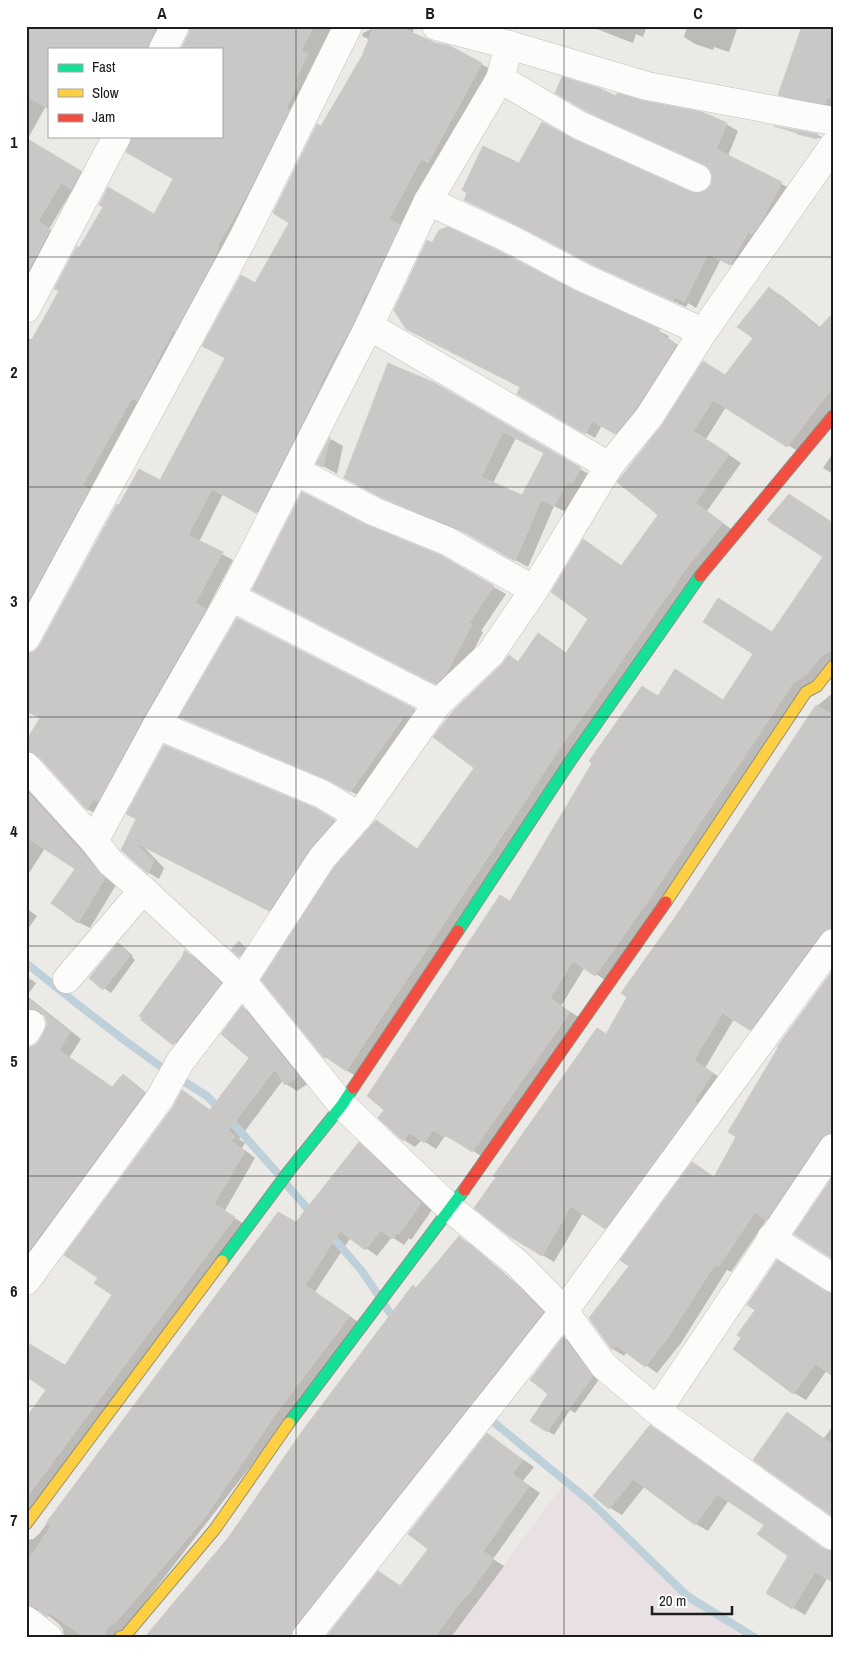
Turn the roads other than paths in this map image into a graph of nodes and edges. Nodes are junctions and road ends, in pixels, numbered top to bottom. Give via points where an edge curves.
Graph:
1 (175, 26) edge
2 (348, 26) edge
3 (436, 26) edge
4 (509, 44) junction
5 (164, 48) edge
6 (500, 79) junction
7 (833, 121) edge
8 (116, 138) edge
9 (833, 146) edge
10 (697, 178) dead end
11 (428, 201) junction
12 (26, 310) edge
13 (370, 326) junction
14 (703, 332) junction
15 (833, 416) edge
16 (609, 466) junction
17 (296, 471) junction
18 (534, 590) junction
19 (230, 596) junction
20 (26, 638) edge
21 (833, 666) edge
22 (438, 703) junction
23 (157, 726) junction
24 (26, 766) edge
25 (359, 816) junction
26 (94, 841) junction
27 (143, 890) junction
28 (833, 943) edge
29 (68, 979) dead end
30 (242, 981) junction
31 (342, 1105) junction
32 (833, 1148) edge
33 (451, 1208) junction
34 (771, 1238) junction
35 (833, 1278) edge
36 (26, 1281) edge
37 (564, 1311) junction
38 (657, 1411) junction
39 (26, 1524) edge
40 (833, 1536) edge
41 (26, 1620) edge
42 (48, 1637) edge
43 (120, 1637) edge
44 (306, 1637) edge

1 - 5 street
2 - 20 street via 243,238
3 - 4 street
4 - 6 street
4 - 7 street via 647,86
6 - 10 street via 578,125
6 - 11 street
8 - 12 street
9 - 14 street
11 - 13 street
11 - 14 street
13 - 16 street
13 - 17 street
14 - 16 street via 649,417
15 - 31 street via 696,583 571,760
16 - 18 street
17 - 18 street via 372,511 447,541
17 - 19 street
18 - 22 street via 491,653
19 - 22 street
19 - 23 street
21 - 33 street via 817,686 806,692 665,904
22 - 25 street
23 - 25 street via 322,794
23 - 26 street
24 - 26 street
25 - 30 street via 322,858
26 - 27 street via 111,863
27 - 29 street
27 - 30 street
28 - 37 street
30 - 31 street
30 - 36 street via 180,1062 160,1098
31 - 33 street
31 - 39 street via 289,1171
32 - 34 street
33 - 37 street via 518,1264
33 - 43 street via 290,1421 215,1529 125,1636
34 - 35 street
34 - 38 street
37 - 38 street via 604,1366
37 - 44 street
38 - 40 street
41 - 42 street

